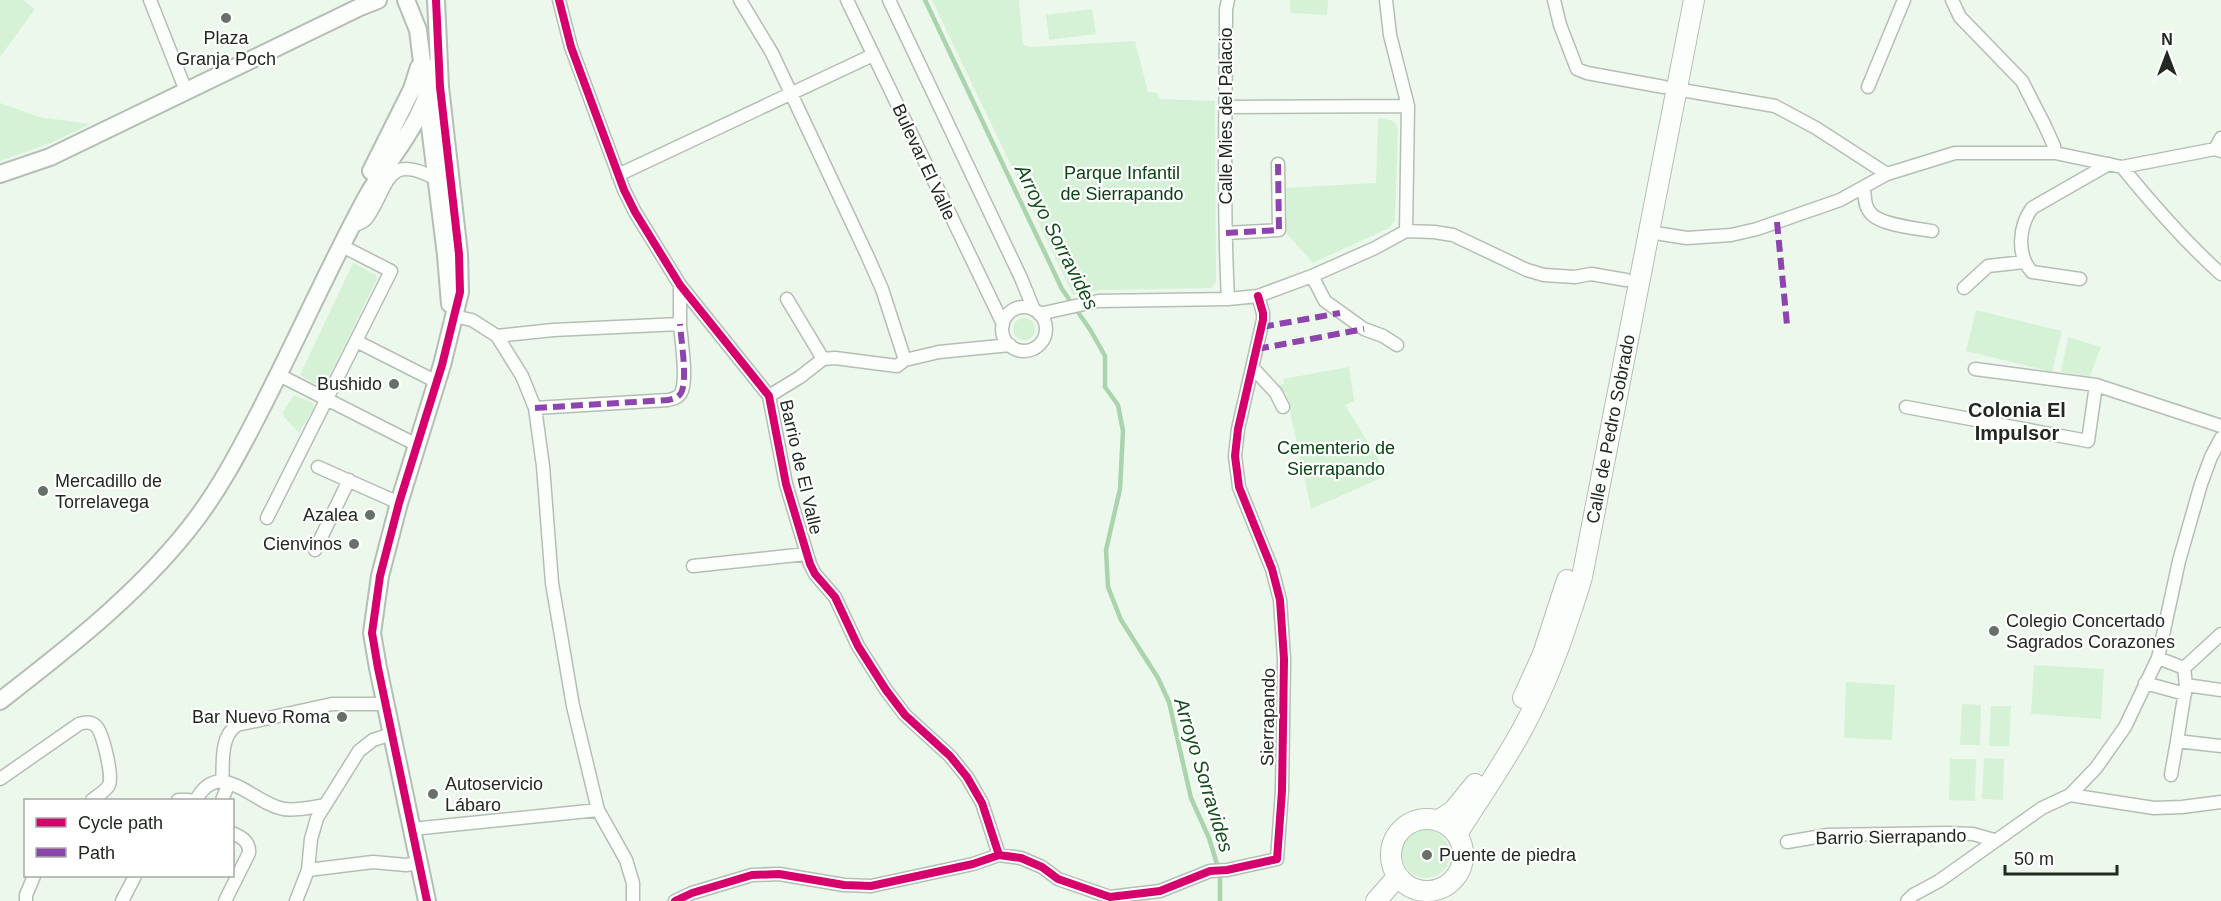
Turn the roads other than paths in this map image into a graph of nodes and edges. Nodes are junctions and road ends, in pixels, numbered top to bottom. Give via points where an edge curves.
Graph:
1 (150, 0) edge
2 (378, 0) edge
3 (406, 0) edge
4 (425, 0) edge
5 (436, 0) edge
6 (559, 0) edge
7 (740, 0) edge
8 (848, 0) edge
9 (889, 0) edge
10 (1228, 0) edge
11 (1386, 0) edge
12 (1554, 0) edge
13 (1681, 0) edge
14 (1694, 0) edge
15 (1904, 0) edge
16 (1952, 0) edge
17 (362, 3) edge
18 (873, 55) junction
19 (422, 60) junction
20 (1868, 87) dead end
21 (1670, 88) junction
22 (186, 92) junction
23 (790, 93) junction
24 (426, 99) junction
25 (1408, 106) junction
26 (1226, 107) junction
27 (2219, 146) edge
28 (2055, 153) junction
29 (1278, 164) dead end
30 (2109, 165) junction
31 (2122, 167) junction
32 (0, 174) edge
33 (1887, 174) junction
34 (618, 175) junction
35 (436, 179) junction
36 (1864, 188) junction
37 (366, 197) junction
38 (351, 227) junction
39 (1406, 231) junction
40 (1932, 231) dead end
41 (1649, 232) junction
42 (1226, 233) junction
43 (342, 246) junction
44 (2024, 262) junction
45 (2221, 274) edge
46 (1312, 276) junction
47 (2080, 279) dead end
48 (1626, 280) junction
49 (680, 285) junction
50 (1964, 288) dead end
51 (1258, 296) junction
52 (787, 299) dead end
53 (1228, 299) junction
54 (1061, 311) junction
55 (1037, 312) junction
56 (453, 316) junction
57 (680, 324) junction
58 (1003, 328) junction
59 (1046, 330) junction
60 (496, 336) junction
61 (356, 341) junction
62 (1010, 345) junction
63 (1397, 345) dead end
64 (980, 347) junction
65 (823, 359) junction
66 (905, 360) junction
67 (1253, 368) junction
68 (1975, 369) dead end
69 (279, 375) junction
70 (437, 382) junction
71 (2096, 385) junction
72 (769, 396) junction
73 (328, 400) junction
74 (1283, 407) dead end
75 (1906, 407) dead end
76 (535, 408) junction
77 (2221, 426) edge
78 (2221, 438) edge
79 (417, 444) junction
80 (318, 467) dead end
81 (349, 480) junction
82 (399, 503) junction
83 (267, 518) dead end
84 (315, 550) dead end
85 (806, 554) junction
86 (693, 566) dead end
87 (2221, 634) edge
88 (2158, 658) junction
89 (2184, 668) junction
90 (2145, 683) junction
91 (2185, 690) junction
92 (2221, 690) edge
93 (0, 700) edge
94 (385, 704) junction
95 (392, 735) junction
96 (2177, 741) junction
97 (2221, 746) edge
98 (2171, 775) dead end
99 (0, 779) edge
100 (226, 782) junction
101 (2070, 795) junction
102 (94, 799) edge
103 (197, 799) edge
104 (222, 799) edge
105 (2221, 802) edge
106 (325, 805) junction
107 (598, 810) junction
108 (1439, 820) junction
109 (412, 829) junction
110 (234, 833) edge
111 (1457, 834) junction
112 (1994, 840) junction
113 (1787, 842) dead end
114 (999, 855) junction
115 (419, 863) junction
116 (308, 870) junction
117 (34, 877) edge
118 (134, 877) edge
119 (1403, 882) junction
120 (26, 901) edge
121 (122, 901) edge
122 (225, 901) edge
123 (296, 901) edge
124 (428, 901) edge
125 (633, 901) edge
126 (675, 901) edge
127 (1376, 901) edge
128 (1393, 901) edge
129 (1907, 901) edge

1 - 22 street
2 - 17 main road
3 - 19 main road via 418,30
4 - 24 main road via 431,76
5 - 56 main road via 440,87 460,266 459,301
6 - 34 street, Barrio de El Valle via 571,47
7 - 23 street via 769,46
8 - 18 street, Bulevar El Valle
9 - 55 street, Bulevar El Valle
10 - 26 street, Calle Mies del Palacio
11 - 25 street via 1390,35
12 - 21 street via 1577,69
13 - 21 main road, Calle de Pedro Sobrado
14 - 21 main road, Calle de Pedro Sobrado
15 - 20 street
16 - 28 street via 1960,17 2022,81
17 - 22 main road
18 - 23 street
18 - 58 street, Bulevar El Valle
19 - 24 main road
19 - 37 main road via 412,89 368,176
21 - 33 street via 1775,106
21 - 41 main road, Calle de Pedro Sobrado
21 - 48 main road, Calle de Pedro Sobrado
22 - 32 main road via 50,156
23 - 34 street
23 - 66 street via 882,289
24 - 35 main road
24 - 37 main road
25 - 26 street
25 - 39 street
26 - 42 street, Calle Mies del Palacio
27 - 31 street
28 - 30 street
28 - 33 street via 1955,153
29 - 42 street via 1279,230
30 - 31 street
30 - 44 street via 2032,208 2022,228
31 - 45 street via 2164,218
33 - 36 street
34 - 49 street, Barrio de El Valle via 635,212
35 - 38 street via 416,170 393,174 366,220
35 - 56 main road
36 - 40 street via 1866,205 1874,217
36 - 41 street via 1824,206 1731,235 1687,238
37 - 38 main road
38 - 43 main road
39 - 46 street
39 - 48 street via 1453,235 1544,275 1559,278 1591,274
41 - 111 main road, Calle de Pedro Sobrado via 1582,577 1567,628 1524,726
42 - 53 street, Calle Mies del Palacio
43 - 61 street via 391,271
43 - 69 main road
44 - 47 street via 2032,272
44 - 50 street via 1988,266
46 - 51 street
46 - 63 street via 1325,301 1364,329
48 - 108 main road, Calle de Pedro Sobrado via 1571,570 1543,654 1513,720 1475,784 1453,811
49 - 57 street
49 - 72 street, Barrio de El Valle
51 - 53 street
51 - 67 street, Sierrapando via 1263,320
52 - 65 street
53 - 54 street via 1087,302
54 - 55 street
54 - 59 street
55 - 58 street via 1026,307 1015,309 1006,317
55 - 59 street, Bulevar El Valle
56 - 60 street via 472,320
56 - 70 main road
57 - 60 street
57 - 76 street via 683,380 682,392 677,397
58 - 62 street, Bulevar El Valle
58 - 64 street
59 - 62 street via 1042,342 1032,349 1020,350
60 - 76 street via 522,376
61 - 70 street
61 - 73 street
62 - 64 street
64 - 66 street via 939,351
65 - 66 street via 897,366
65 - 72 street, Barrio de El Valle
67 - 74 street
67 - 114 street, Sierrapando via 1235,456 1239,487 1272,569 1280,600 1284,659 1277,859 1210,871 1160,891 1110,897 1059,879 1021,858
68 - 71 street
69 - 73 street
69 - 93 main road via 226,475 188,530 90,630
70 - 79 main road
71 - 75 street via 2088,441
71 - 77 street
72 - 85 street, Barrio de El Valle via 786,484
73 - 79 street
73 - 83 street
76 - 107 street via 557,623
78 - 88 street, Barrio Sierrapando via 2201,484
79 - 82 main road
80 - 81 street
81 - 82 street
81 - 84 street
82 - 94 main road via 373,621
85 - 86 street, Barrio de El Valle
85 - 114 street, Barrio de El Valle via 815,574 835,597 858,646 886,690 905,715 968,777 982,803
87 - 89 street
88 - 89 street
88 - 90 street, Barrio Sierrapando
89 - 91 street
90 - 91 street
90 - 101 street, Barrio Sierrapando via 2125,727 2096,768
91 - 92 street
91 - 96 street
94 - 95 main road
94 - 100 street via 332,704 237,725 224,743
95 - 106 street via 373,740 359,752
95 - 109 main road
96 - 97 street
96 - 98 street
99 - 102 street via 79,723 91,722 101,735 110,775 107,788
100 - 103 street via 210,783
100 - 104 street
100 - 106 street via 284,809
101 - 105 street via 2154,808
101 - 112 street, Barrio Sierrapando via 2042,808
106 - 116 street via 313,830
107 - 109 street
107 - 125 street via 626,860 633,883
108 - 111 main road
108 - 119 main road via 1416,820 1397,833 1390,855 1392,867
109 - 115 main road
110 - 122 street via 245,840 249,853
111 - 119 main road via 1463,858 1454,880 1432,891 1420,891
112 - 113 street, Barrio Sierrapando via 1947,833 1828,836
112 - 129 street, Barrio Sierrapando
114 - 126 street via 871,886 779,874 752,875
115 - 116 street via 373,862
115 - 124 main road
116 - 123 street
117 - 120 street
118 - 121 street
119 - 127 main road
119 - 128 main road

